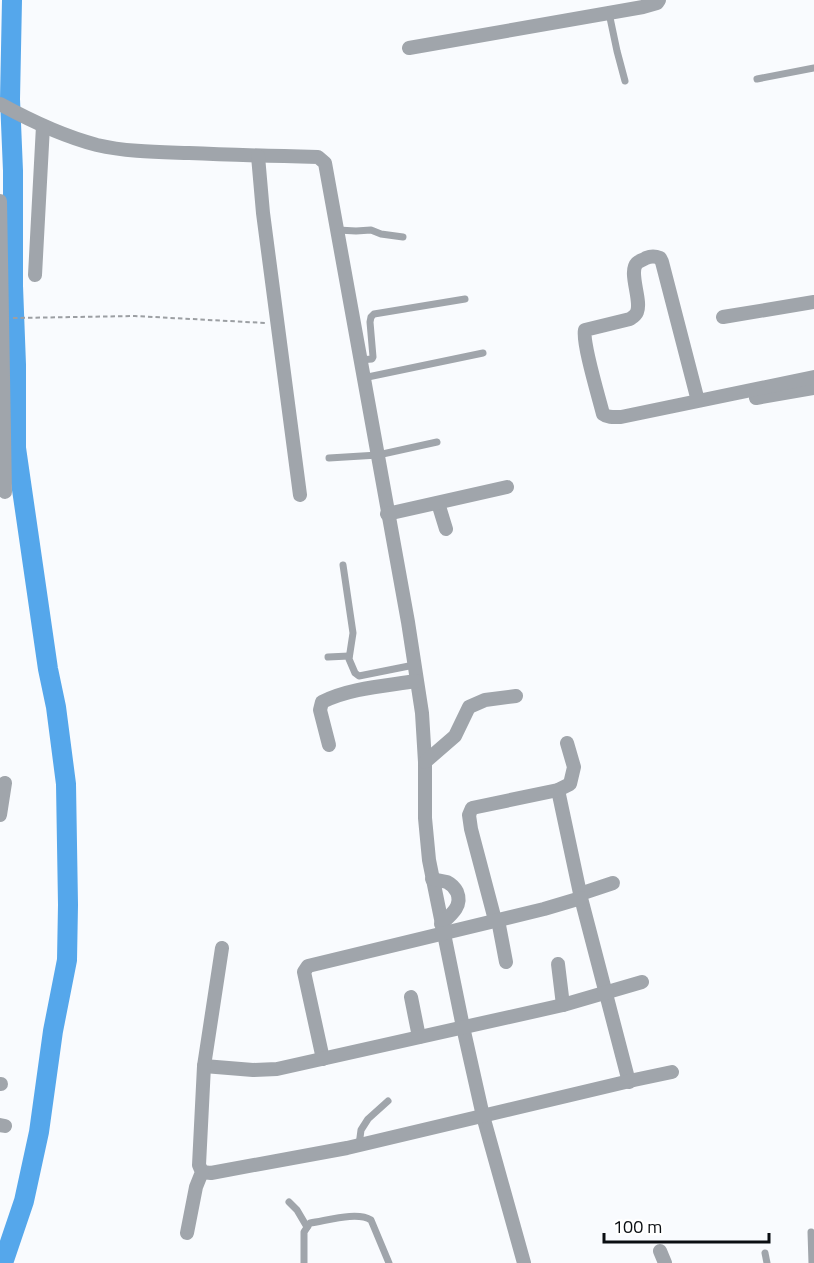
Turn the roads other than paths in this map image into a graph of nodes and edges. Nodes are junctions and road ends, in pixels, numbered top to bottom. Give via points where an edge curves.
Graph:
1 (659, 0) edge
2 (609, 13) junction
3 (409, 48) dead end
4 (814, 68) edge
5 (757, 79) dead end
6 (625, 81) dead end
7 (1, 104) edge
8 (43, 126) junction
9 (258, 156) junction
10 (0, 201) edge
11 (338, 230) junction
12 (404, 237) dead end
13 (35, 275) dead end
14 (465, 298) dead end
15 (814, 302) edge
16 (723, 317) dead end
17 (483, 353) dead end
18 (360, 360) junction
19 (814, 377) edge
20 (363, 378) junction
21 (814, 388) edge
22 (698, 400) junction
23 (742, 400) dead end
24 (437, 442) dead end
25 (378, 455) junction
26 (329, 458) dead end
27 (507, 487) dead end
28 (5, 492) dead end
29 (300, 495) dead end
30 (438, 502) junction
31 (387, 514) junction
32 (446, 529) dead end
33 (343, 565) dead end
34 (349, 656) junction
35 (328, 657) dead end
36 (414, 665) junction
37 (416, 681) junction
38 (516, 696) dead end
39 (567, 743) dead end
40 (329, 745) dead end
41 (424, 762) junction
42 (5, 783) dead end
43 (558, 790) junction
44 (0, 815) edge
45 (432, 879) junction
46 (613, 883) dead end
47 (580, 896) junction
48 (497, 920) junction
49 (442, 928) junction
50 (222, 948) dead end
51 (506, 962) dead end
52 (558, 964) dead end
53 (642, 982) dead end
54 (606, 993) junction
55 (411, 997) dead end
56 (562, 1005) junction
57 (463, 1027) junction
58 (419, 1037) junction
59 (323, 1059) junction
60 (204, 1066) junction
61 (672, 1072) dead end
62 (628, 1082) junction
63 (387, 1101) dead end
64 (483, 1116) junction
65 (359, 1146) junction
66 (202, 1172) junction
67 (289, 1202) dead end
68 (307, 1227) junction
69 (812, 1232) dead end
70 (187, 1233) dead end
71 (765, 1253) dead end
72 (304, 1263) edge
73 (389, 1263) edge
74 (524, 1263) edge
75 (767, 1263) edge
76 (812, 1263) edge

1 - 2 street via 644,7
2 - 3 street
2 - 6 lane
4 - 5 lane
7 - 8 street
8 - 9 street via 122,150
8 - 13 street
9 - 11 street via 322,159
9 - 29 street
10 - 28 street
11 - 12 lane via 371,230
11 - 18 street
14 - 18 lane via 374,314 370,322 373,357
15 - 16 street
17 - 20 lane
18 - 20 street
19 - 22 street
20 - 25 street
21 - 23 street
22 - 22 street via 662,262 655,256 645,259 634,269 638,304 635,315 585,330 603,414 621,417
24 - 25 lane
25 - 26 lane
25 - 31 street
27 - 30 street
30 - 31 street
30 - 32 street
31 - 36 street
33 - 34 lane via 353,633
34 - 35 lane
34 - 36 lane via 359,675
36 - 37 street
37 - 40 street via 354,691 322,702 320,711
37 - 41 street
38 - 41 street via 485,700 469,707 455,736
39 - 43 street via 573,776 570,784
41 - 45 street
42 - 44 street
43 - 47 street
43 - 48 street via 472,808 471,829
45 - 49 street
45 - 49 street via 453,886 459,900
46 - 47 street
47 - 48 street
47 - 54 street
48 - 49 street
48 - 51 street
49 - 57 street
49 - 59 street via 308,966 304,972
50 - 60 street
52 - 56 street
53 - 54 street
54 - 56 street
54 - 62 street
55 - 58 street
56 - 57 street
57 - 58 street
57 - 64 street
58 - 59 street
59 - 60 street via 277,1069
60 - 66 street via 199,1165
61 - 62 street
62 - 64 street
63 - 65 lane via 361,1130
64 - 65 street
64 - 74 street
65 - 66 street
66 - 70 street
67 - 68 lane
68 - 72 lane
68 - 73 lane via 310,1223 365,1216 371,1220
69 - 76 lane
71 - 75 lane

